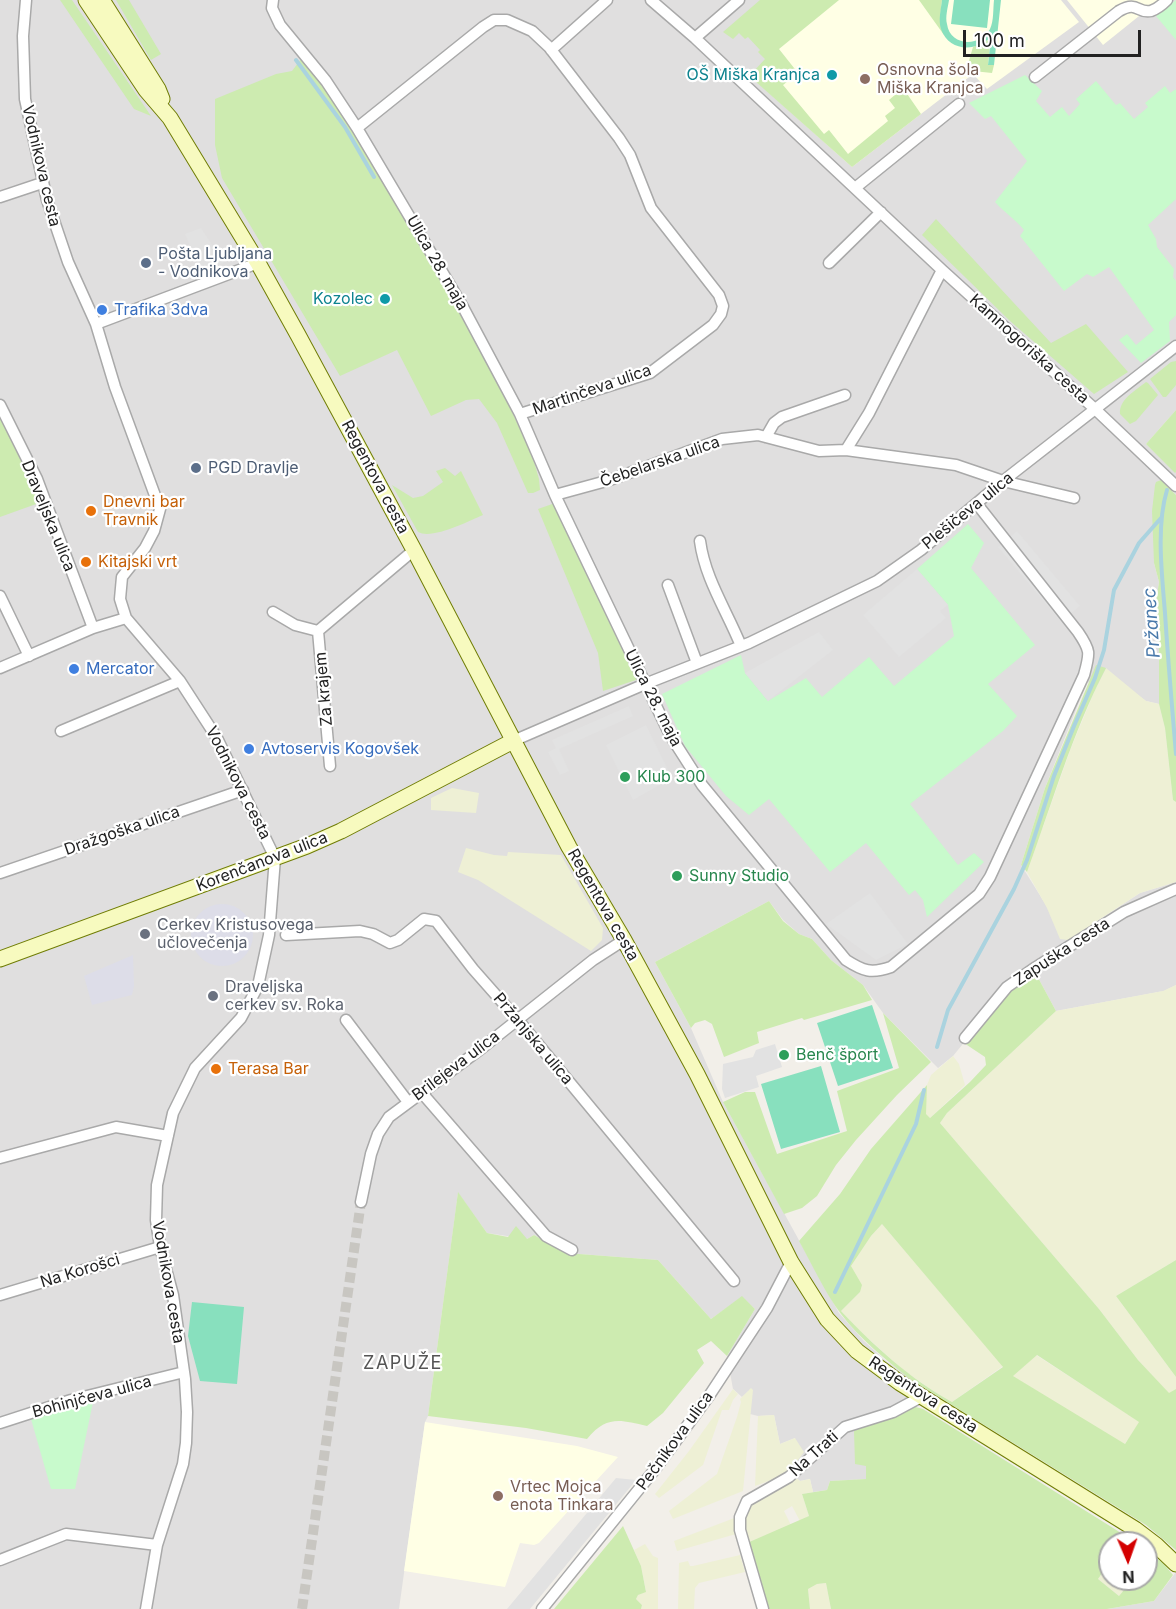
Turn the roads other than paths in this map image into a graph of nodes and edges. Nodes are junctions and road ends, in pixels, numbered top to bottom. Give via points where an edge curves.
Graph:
1 (26, 0) edge
2 (86, 0) edge
3 (102, 0) edge
4 (273, 0) edge
5 (607, 0) edge
6 (651, 0) edge
7 (739, 0) edge
8 (1167, 0) edge
9 (695, 38) junction
10 (551, 50) junction
11 (1035, 77) dead end
12 (959, 104) dead end
13 (170, 118) junction
14 (357, 128) junction
15 (42, 183) junction
16 (855, 188) junction
17 (0, 197) edge
18 (881, 212) junction
19 (258, 263) junction
20 (829, 263) dead end
21 (942, 270) junction
22 (96, 324) junction
23 (1176, 346) edge
24 (845, 395) dead end
25 (0, 405) edge
26 (1096, 410) junction
27 (520, 414) junction
28 (766, 437) junction
29 (846, 450) junction
30 (1003, 481) junction
31 (1176, 486) edge
32 (555, 495) junction
33 (1074, 498) dead end
34 (977, 504) junction
35 (700, 541) dead end
36 (414, 550) junction
37 (668, 585) dead end
38 (0, 596) edge
39 (273, 612) dead end
40 (126, 618) junction
41 (93, 628) junction
42 (318, 631) junction
43 (741, 646) junction
44 (29, 656) junction
45 (697, 663) junction
46 (0, 668) edge
47 (180, 681) junction
48 (645, 684) junction
49 (61, 731) dead end
50 (513, 741) junction
51 (330, 766) dead end
52 (243, 790) junction
53 (275, 858) junction
54 (0, 873) edge
55 (1176, 889) edge
56 (286, 935) dead end
57 (624, 940) junction
58 (0, 959) edge
59 (346, 1020) dead end
60 (518, 1020) junction
61 (965, 1038) dead end
62 (422, 1093) junction
63 (408, 1102) junction
64 (168, 1136) junction
65 (0, 1158) edge
66 (361, 1202) tunnel mouth
67 (160, 1247) junction
68 (572, 1250) dead end
69 (791, 1262) junction
70 (734, 1281) dead end
71 (0, 1295) edge
72 (183, 1372) junction
73 (921, 1397) junction
74 (0, 1423) edge
75 (157, 1545) junction
76 (0, 1560) edge
77 (1176, 1564) edge
78 (146, 1609) edge
79 (542, 1609) edge
80 (763, 1609) edge

1 - 15 street, Vodnikova cesta via 25,99
2 - 13 street, Regentova cesta via 146,90
3 - 13 street, Regentova cesta via 158,89
4 - 14 street, Ulica 28. maja via 272,8 280,25 326,81
5 - 10 street
6 - 9 street, Kamnogoriška cesta
7 - 9 street
8 - 11 street via 1153,11 1134,6 1119,11
9 - 16 street, Kamnogoriška cesta
10 - 14 street, Martinčeva ulica via 532,31 507,20 494,20
10 - 27 street, Martinčeva ulica via 619,138 651,208 719,295 723,306 713,326 650,373
12 - 16 street
13 - 19 street, Regentova cesta
14 - 27 street, Ulica 28. maja via 463,307
15 - 17 street
15 - 22 street, Vodnikova cesta via 61,244
16 - 18 street, Kamnogoriška cesta
18 - 20 street
18 - 21 street, Kamnogoriška cesta
19 - 22 street
19 - 36 street, Regentova cesta
21 - 26 street, Kamnogoriška cesta
21 - 29 street
22 - 40 street, Vodnikova cesta via 160,509 145,548 123,576 120,599
23 - 26 street, Plešičeva ulica
24 - 28 street via 782,417
25 - 41 street, Draveljska ulica via 37,479
26 - 30 street, Plešičeva ulica
26 - 31 street, Kamnogoriška cesta
27 - 32 street, Ulica 28. maja
28 - 29 street, Čebelarska ulica via 819,451
28 - 32 street, Čebelarska ulica via 722,440
29 - 30 street, Čebelarska ulica via 956,465
30 - 33 street, Čebelarska ulica
30 - 34 street, Plešičeva ulica
32 - 48 street, Ulica 28. maja
34 - 43 street, Plešičeva ulica via 877,581
34 - 48 street, Ulica 28. maja via 1078,632 1089,656 990,877 979,894 891,967 878,971 860,969 846,960 702,784 670,735
35 - 43 street via 711,583
36 - 42 street, Za krajem
36 - 50 street, Regentova cesta
37 - 45 street
38 - 44 street
39 - 42 street via 295,625
40 - 41 street
40 - 47 street, Vodnikova cesta
41 - 44 street
42 - 51 street, Za krajem
43 - 45 street, Plešičeva ulica
44 - 46 street
45 - 48 street, Plešičeva ulica
47 - 49 street
47 - 52 street, Vodnikova cesta via 217,738
48 - 50 street, Plešičeva ulica
50 - 53 street, Korenčanova ulica via 341,831
50 - 57 street, Regentova cesta
52 - 53 street, Vodnikova cesta
52 - 54 street, Dražgoška ulica
53 - 58 street, Korenčanova ulica
53 - 64 street, Vodnikova cesta via 269,935 258,986 241,1018 195,1068 173,1113
55 - 61 street, Zapuška cesta via 1124,912 1007,987
56 - 60 street, Pržanjska ulica via 360,931 390,943 423,919 436,921
57 - 60 street, Brilejeva ulica
57 - 69 street, Regentova cesta
59 - 63 street
60 - 62 street, Brilejeva ulica
60 - 70 street, Pržanjska ulica
62 - 63 street, Brilejeva ulica
62 - 68 street via 546,1236
63 - 66 street, Brilejeva ulica via 378,1134
64 - 65 street via 116,1127
64 - 67 street, Vodnikova cesta via 157,1185
67 - 71 street, Na Korošci
67 - 72 street, Vodnikova cesta via 173,1295
69 - 73 street, Regentova cesta via 840,1335
69 - 79 street, Pečnikova ulica via 768,1308 709,1396
72 - 74 street, Bohinjčeva ulica via 71,1400
72 - 75 street, Vodnikova cesta via 187,1412 183,1464
73 - 77 street, Regentova cesta via 1135,1529
73 - 80 street, Na Trati via 893,1412 845,1427 789,1478 747,1501 740,1517 740,1530
75 - 76 street via 66,1534
75 - 78 street, Vodnikova cesta

